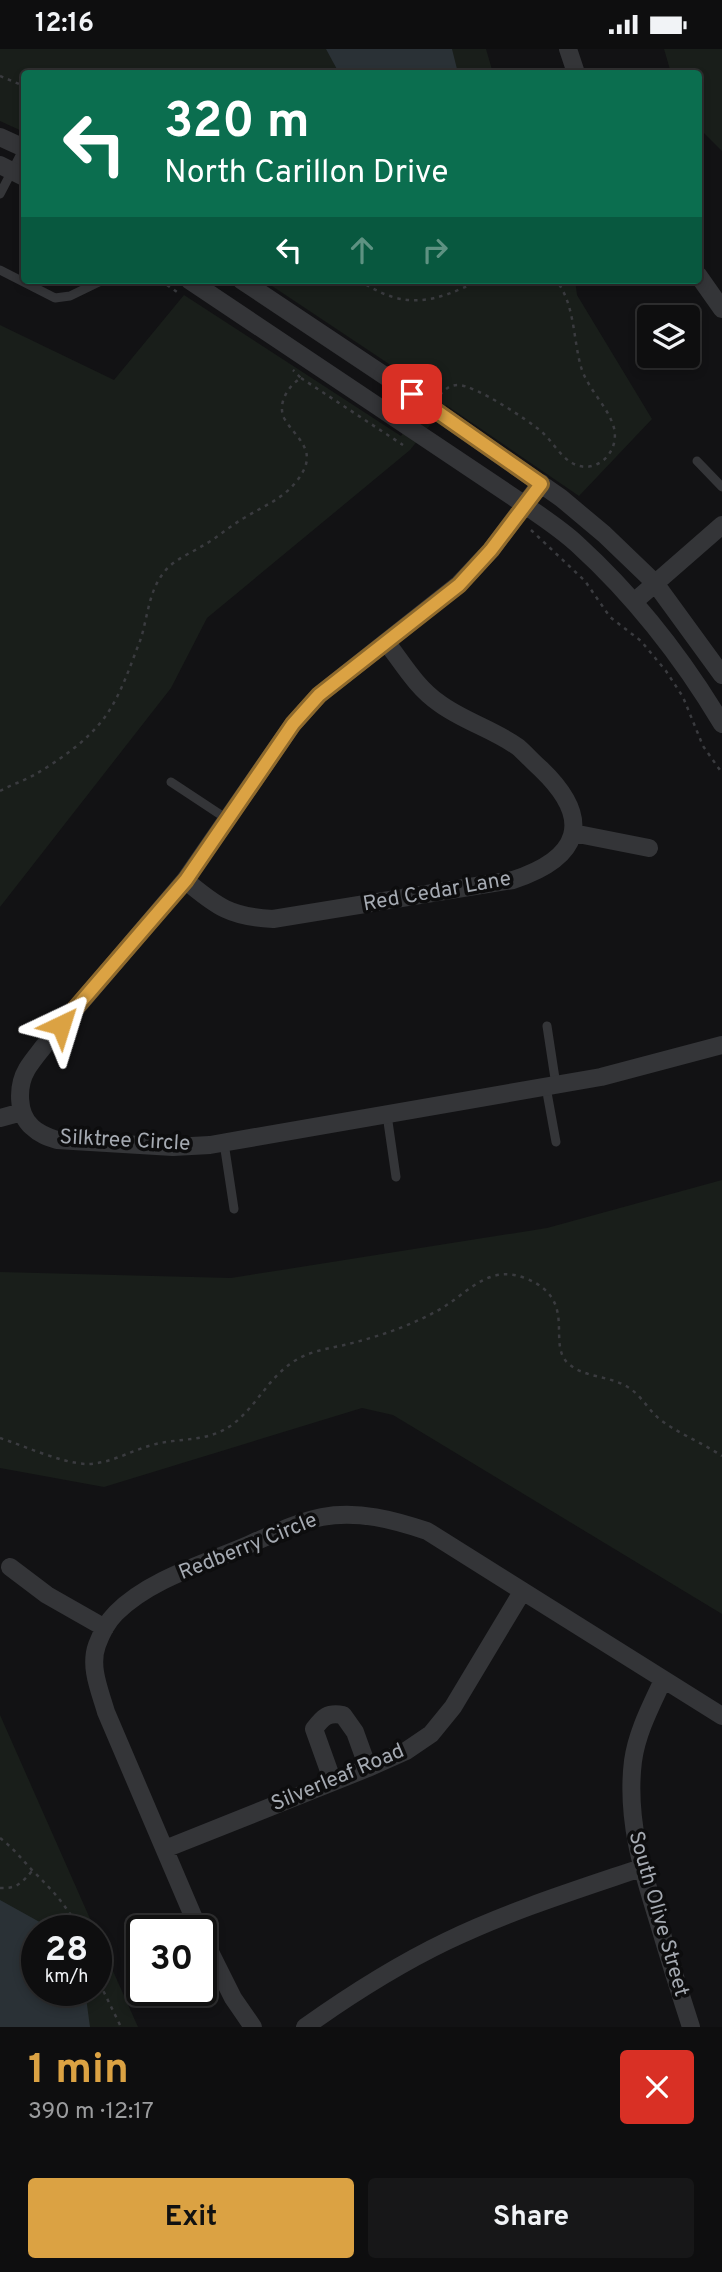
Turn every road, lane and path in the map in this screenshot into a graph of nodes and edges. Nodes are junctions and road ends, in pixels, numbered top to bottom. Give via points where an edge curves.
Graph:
1 (568, 49) edge
2 (575, 70) edge
3 (0, 76) edge
4 (21, 85) edge
5 (0, 137) edge
6 (21, 147) edge
7 (21, 154) edge
8 (12, 171) edge
9 (0, 194) edge
10 (0, 270) edge
11 (21, 281) edge
12 (702, 281) edge
13 (28, 284) edge
14 (95, 284) edge
15 (247, 284) edge
16 (365, 284) edge
17 (470, 284) edge
18 (559, 284) edge
19 (184, 287) edge
20 (722, 309) edge
21 (289, 367) dead end
22 (436, 400) dead end
23 (697, 461) dead end
24 (541, 484) junction
25 (722, 487) edge
26 (525, 505) junction
27 (722, 525) edge
28 (528, 527) dead end
29 (655, 583) junction
30 (635, 601) junction
31 (387, 643) junction
32 (722, 675) edge
33 (722, 724) edge
34 (722, 773) edge
35 (171, 782) dead end
36 (0, 791) edge
37 (227, 819) junction
38 (573, 833) junction
39 (649, 848) dead end
40 (186, 880) junction
41 (547, 1027) dead end
42 (722, 1045) edge
43 (551, 1086) junction
44 (22, 1112) junction
45 (387, 1115) junction
46 (0, 1118) edge
47 (556, 1142) dead end
48 (224, 1143) junction
49 (396, 1177) dead end
50 (234, 1209) dead end
51 (0, 1438) edge
52 (722, 1456) edge
53 (10, 1567) dead end
54 (522, 1593) junction
55 (105, 1627) junction
56 (663, 1680) junction
57 (722, 1716) edge
58 (368, 1768) junction
59 (334, 1782) junction
60 (0, 1838) edge
61 (165, 1849) junction
62 (641, 1868) junction
63 (33, 1870) junction
64 (0, 1888) edge
65 (71, 1915) edge
66 (193, 1915) edge
67 (217, 1966) edge
68 (112, 2005) edge
69 (121, 2027) edge
70 (253, 2027) edge
71 (305, 2027) edge
72 (691, 2027) edge

1 - 2 street
3 - 4 path
5 - 6 street
7 - 8 lane
8 - 9 lane
10 - 11 lane
12 - 20 street
13 - 14 lane via 55,298
15 - 24 street
16 - 17 path via 405,301 441,296
18 - 22 path via 584,377 614,427 615,442 604,462 573,464 530,422 471,388 449,386
19 - 26 street
21 - 36 path via 301,378 285,395 281,409 307,452 304,471 273,503 165,571 153,591 141,638 106,716 50,765
23 - 25 lane
24 - 26 street
24 - 29 street via 604,534
26 - 30 street via 575,542
26 - 31 street via 459,585
27 - 29 street
28 - 34 path via 585,581 610,617 633,633 666,671 703,746
29 - 30 street
29 - 32 street
30 - 33 street
31 - 37 street via 319,695 293,724
31 - 38 street via 413,680 436,702 519,748 558,785 573,815
35 - 37 lane
37 - 40 street
38 - 39 street
38 - 40 street, Red Cedar Lane via 557,857 536,872 513,880 273,919 234,913 214,904
40 - 44 street via 25,1071 20,1087
41 - 43 lane
42 - 43 street, Silktree Circle
43 - 45 street, Silktree Circle
43 - 47 lane
44 - 46 street
44 - 48 street, Silktree Circle via 29,1126 57,1140 173,1147
45 - 48 street, Silktree Circle
45 - 49 lane
48 - 50 lane
51 - 52 path via 86,1464 109,1461 151,1445 219,1434 236,1422 275,1375 304,1356 383,1334 435,1313 486,1277 503,1275 521,1276 549,1293 557,1308 559,1345 569,1364 626,1385 659,1419
53 - 55 street via 47,1595
54 - 55 street, Redberry Circle via 426,1531 360,1515 323,1517 153,1586 116,1613
54 - 56 street, Redberry Circle
54 - 58 street, Silverleaf Road via 432,1734
55 - 61 street, Redberry Circle via 96,1647 95,1675 106,1712
56 - 57 street, Redberry Circle
56 - 62 street, South Olive Street via 633,1758 630,1798
58 - 59 street, Silverleaf Road
58 - 59 street via 355,1732 343,1715 323,1717 314,1729
59 - 61 street, Silverleaf Road
60 - 63 path
61 - 66 street, Redberry Circle
62 - 71 street via 556,1896 446,1941
62 - 72 street, South Olive Street
63 - 64 path via 21,1885
63 - 65 path
67 - 70 street, Redberry Circle
68 - 69 path

